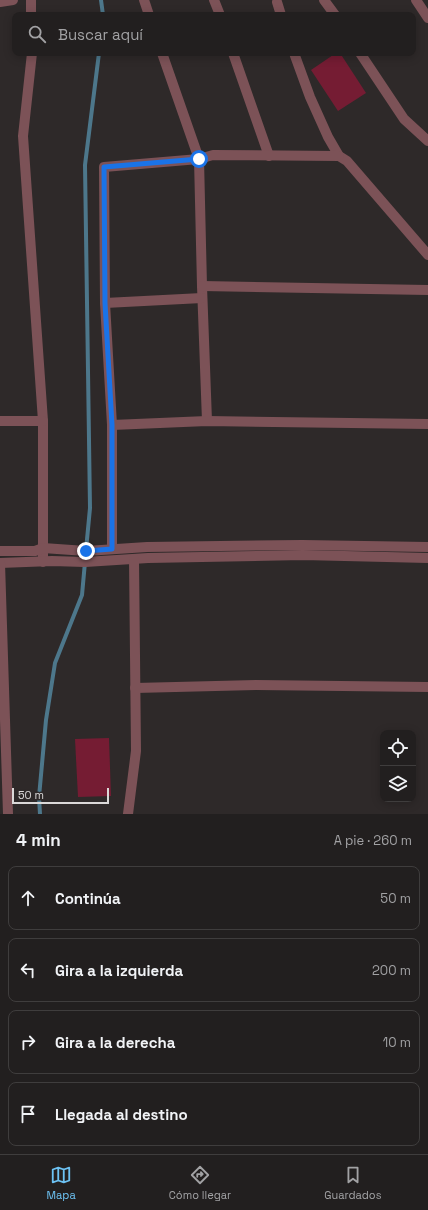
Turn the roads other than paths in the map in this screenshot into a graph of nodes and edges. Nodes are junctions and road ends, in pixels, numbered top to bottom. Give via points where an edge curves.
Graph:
1 (13, 0) edge
2 (31, 0) edge
3 (144, 0) edge
4 (214, 0) edge
5 (324, 0) edge
6 (416, 0) edge
7 (0, 2) edge
8 (276, 2) dead end
9 (31, 12) edge
10 (148, 12) edge
11 (219, 12) edge
12 (280, 12) edge
13 (333, 12) edge
14 (428, 18) edge
15 (32, 56) edge
16 (163, 56) edge
17 (234, 56) edge
18 (295, 56) edge
19 (362, 56) edge
20 (428, 141) edge
21 (269, 156) junction
22 (339, 156) junction
23 (199, 159) junction
24 (428, 255) edge
25 (202, 286) junction
26 (428, 290) edge
27 (202, 298) junction
28 (105, 303) junction
29 (0, 421) edge
30 (43, 421) junction
31 (206, 421) junction
32 (428, 424) edge
33 (112, 425) junction
34 (428, 547) edge
35 (43, 548) junction
36 (112, 549) junction
37 (0, 551) edge
38 (428, 558) edge
39 (134, 559) junction
40 (43, 562) junction
41 (0, 563) edge
42 (428, 687) edge
43 (135, 688) junction
44 (8, 814) edge
45 (128, 814) edge

1 - 7 street
2 - 9 street
3 - 10 street
4 - 11 street
5 - 13 street
6 - 14 street
8 - 12 street
15 - 30 street via 23,136
16 - 23 street
17 - 21 street
18 - 22 street via 310,97
19 - 20 street via 404,119
21 - 22 street
21 - 23 street via 213,155
22 - 24 street via 347,161
23 - 25 street
23 - 28 street via 104,167
25 - 26 street
25 - 27 street
27 - 28 street
27 - 31 street
28 - 33 street
29 - 30 street
30 - 35 street
31 - 32 street
31 - 33 street
33 - 36 street
34 - 36 street via 302,545
35 - 36 street via 86,551
35 - 37 street via 35,551
35 - 40 street
38 - 39 street via 303,555
39 - 40 street
39 - 43 street
40 - 41 street
41 - 44 street
42 - 43 street via 256,685
43 - 45 street via 136,751

